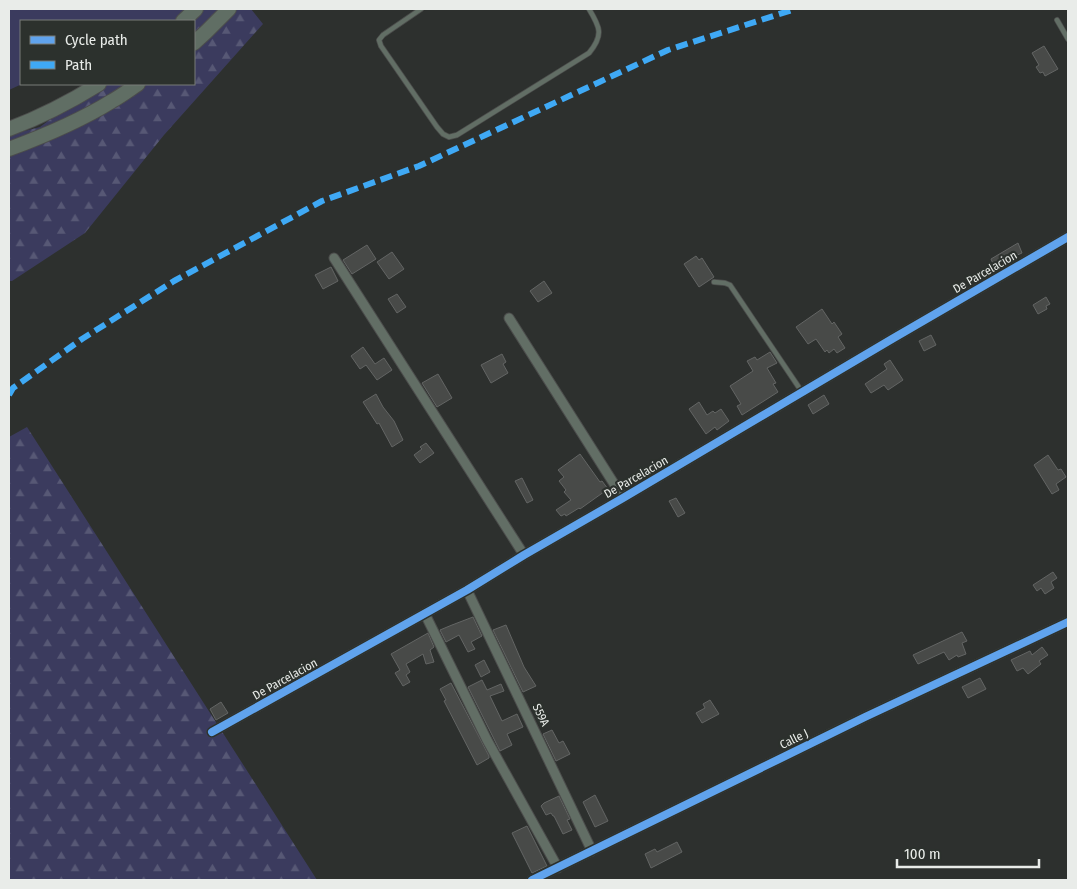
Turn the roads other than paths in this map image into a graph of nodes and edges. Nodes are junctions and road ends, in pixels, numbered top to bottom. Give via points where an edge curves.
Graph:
1 (196, 9) edge
2 (229, 9) edge
3 (421, 9) edge
4 (589, 9) edge
5 (184, 20) edge
6 (1057, 20) dead end
7 (1068, 39) edge
8 (195, 42) edge
9 (97, 85) edge
10 (136, 85) edge
11 (9, 129) edge
12 (9, 149) edge
13 (1068, 237) edge
14 (334, 258) dead end
15 (714, 282) dead end
16 (509, 318) dead end
17 (802, 392) junction
18 (623, 498) junction
19 (524, 555) junction
20 (467, 590) junction
21 (425, 614) junction
22 (1068, 622) edge
23 (212, 732) dead end
24 (592, 851) junction
25 (558, 868) junction
26 (532, 880) edge

1 - 5 highway
2 - 8 highway
3 - 4 lane via 379,40 437,127 449,137 589,53 597,44 599,33
6 - 7 lane
9 - 11 highway via 34,120
10 - 12 highway via 81,118
13 - 17 street, De Parcelacion
14 - 19 street
15 - 17 lane via 730,285
16 - 18 street
17 - 18 street, De Parcelacion
18 - 19 street, De Parcelacion
19 - 20 street, De Parcelacion
20 - 21 street, De Parcelacion
20 - 24 street, S59A
21 - 23 street, De Parcelacion
21 - 25 street via 487,740
22 - 24 street, Calle J
24 - 25 street, Calle J
25 - 26 street, Calle J

